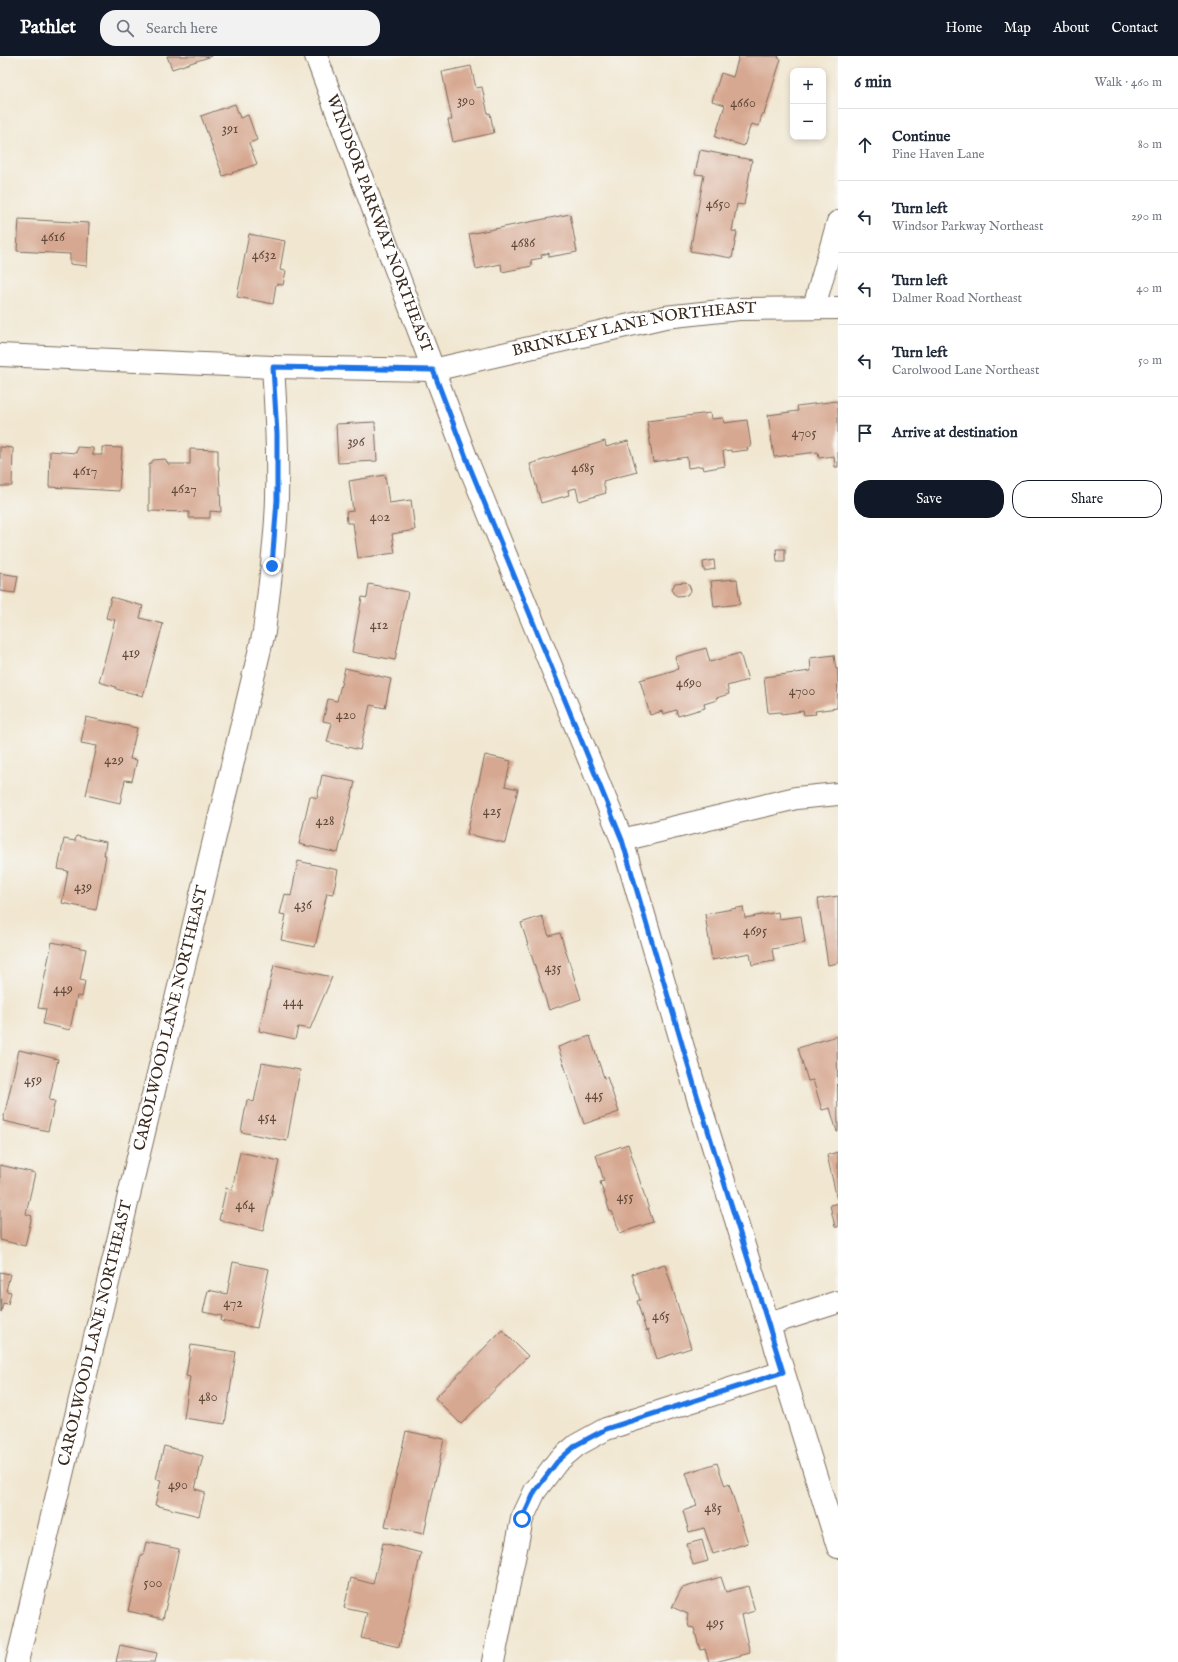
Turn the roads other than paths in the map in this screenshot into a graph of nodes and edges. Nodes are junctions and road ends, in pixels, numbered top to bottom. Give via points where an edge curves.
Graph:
1 (316, 56) edge
2 (838, 222) edge
3 (814, 307) junction
4 (838, 308) edge
5 (0, 355) edge
6 (273, 367) junction
7 (433, 370) junction
8 (838, 794) edge
9 (622, 840) junction
10 (838, 1302) edge
11 (769, 1324) junction
12 (783, 1372) junction
13 (838, 1547) edge
14 (17, 1662) edge
15 (494, 1662) edge

1 - 7 street, WINDSOR PARKWAY NORTHEAST
2 - 3 street
3 - 4 street, BRINKLEY LANE NORTHEAST
3 - 7 street, BRINKLEY LANE NORTHEAST via 740,309 665,317
5 - 6 street, BRINKLEY LANE NORTHEAST
6 - 7 street, BRINKLEY LANE NORTHEAST
6 - 14 street, CAROLWOOD LANE NORTHEAST via 277,500 264,632
7 - 9 street, WINDSOR PARKWAY NORTHEAST via 469,465
8 - 9 street via 796,798
9 - 11 street, WINDSOR PARKWAY NORTHEAST via 697,1095
10 - 11 street
11 - 12 street, WINDSOR PARKWAY NORTHEAST
12 - 13 street, WINDSOR PARKWAY NORTHEAST
12 - 15 street via 606,1429 576,1445 557,1462 535,1491 522,1519

